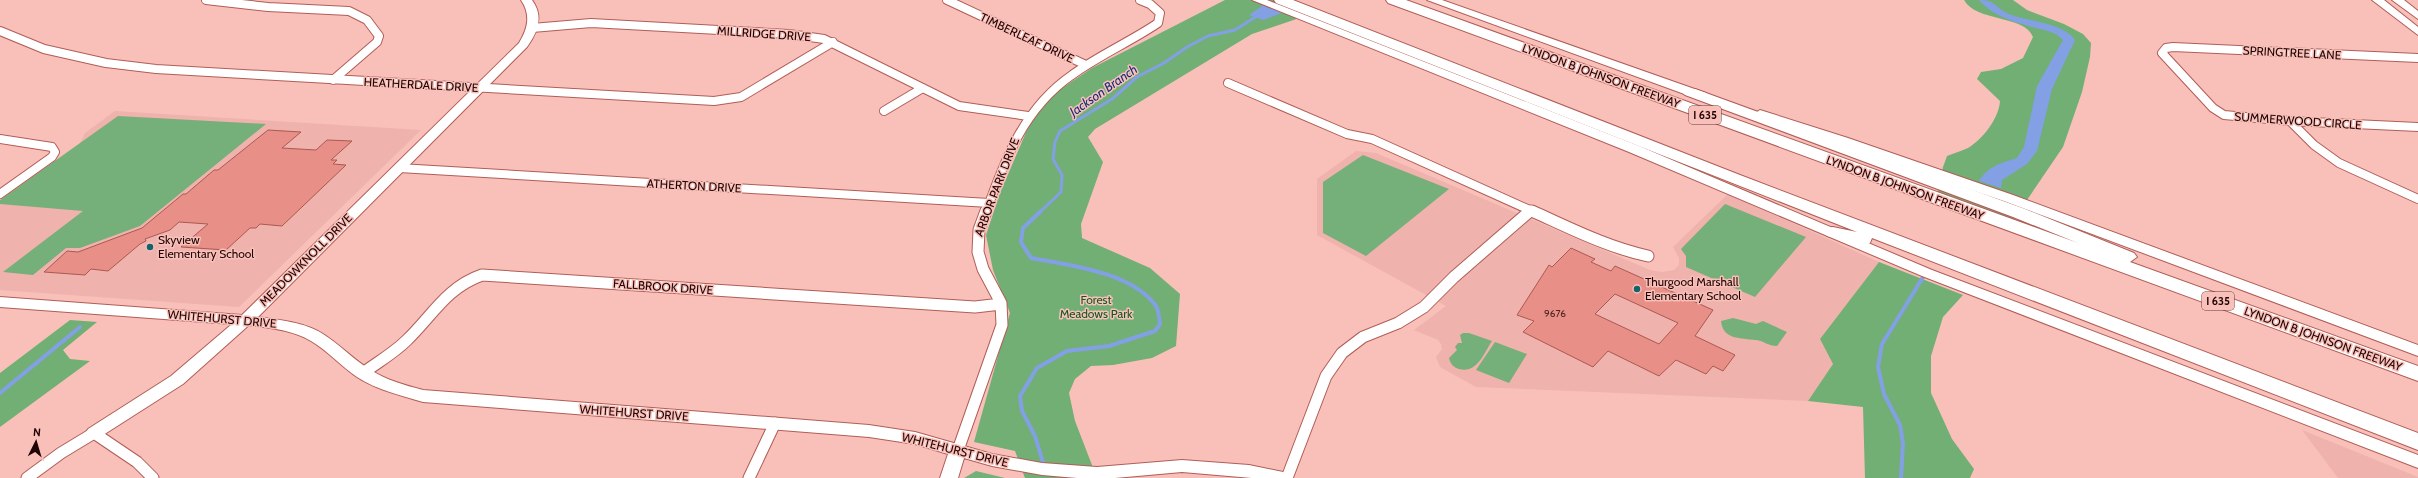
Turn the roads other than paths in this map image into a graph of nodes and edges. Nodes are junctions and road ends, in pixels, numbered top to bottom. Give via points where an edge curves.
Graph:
1 (206, 0) edge
2 (526, 0) edge
3 (947, 0) edge
4 (1140, 0) edge
5 (1257, 0) edge
6 (1281, 0) edge
7 (1393, 0) edge
8 (1432, 0) edge
9 (2377, 0) edge
10 (2397, 0) edge
11 (2418, 16) edge
12 (532, 28) junction
13 (0, 31) edge
14 (2418, 32) edge
15 (833, 42) junction
16 (2166, 48) joint
17 (2418, 58) edge
18 (1086, 65) junction
19 (333, 80) junction
20 (1228, 83) dead end
21 (478, 88) junction
22 (921, 89) junction
23 (1690, 92) junction
24 (884, 110) dead end
25 (1028, 116) junction
26 (2290, 121) junction
27 (2418, 128) edge
28 (0, 139) edge
29 (399, 168) junction
30 (0, 194) edge
31 (2418, 199) edge
32 (989, 203) junction
33 (1531, 210) junction
34 (1834, 232) junction
35 (1648, 256) dead end
36 (0, 302) edge
37 (1001, 304) junction
38 (246, 320) junction
39 (2277, 322) junction
40 (2418, 351) edge
41 (2230, 369) junction
42 (363, 373) junction
43 (2418, 374) edge
44 (775, 423) junction
45 (94, 433) junction
46 (2418, 442) edge
47 (958, 450) junction
48 (2418, 462) edge
49 (27, 478) edge
50 (153, 478) edge
51 (749, 478) edge
52 (949, 478) edge
53 (1282, 478) edge
54 (1287, 478) edge

1 - 19 street via 268,7 349,11 360,15 378,32 377,42
2 - 12 main road, MEADOWKNOLL DRIVE via 532,7
3 - 18 street, TIMBERLEAF DRIVE
4 - 18 street, ARBOR PARK DRIVE via 1150,4 1160,13 1158,23
5 - 34 main road via 1634,149
6 - 41 highway via 1719,174
7 - 39 highway, LYNDON B JOHNSON FREEWAY / I 635 via 2017,230
8 - 23 main road
9 - 14 main road
10 - 11 main road
12 - 15 street, MILLRIDGE DRIVE via 591,24 789,34
12 - 21 main road, MEADOWKNOLL DRIVE via 523,45
13 - 19 street, HEATHERDALE DRIVE via 44,49 106,63 194,73
15 - 21 street, HEATHERDALE DRIVE via 741,97 714,101
15 - 22 street, MILLRIDGE DRIVE
16 - 17 street, SPRINGTREE LANE
16 - 26 street, SUMMERWOOD CIRCLE via 2162,53 2213,108 2224,115
18 - 25 street, ARBOR PARK DRIVE via 1054,89
19 - 21 street, HEATHERDALE DRIVE
20 - 33 street via 1347,134 1372,139
21 - 29 main road, MEADOWKNOLL DRIVE
22 - 24 street
22 - 25 street, MILLRIDGE DRIVE via 959,106
23 - 39 highway via 2076,235
23 - 40 main road via 1840,138
25 - 32 street, ARBOR PARK DRIVE via 1014,139
26 - 27 street, SUMMERWOOD CIRCLE
26 - 31 street via 2319,149 2339,163
28 - 30 street via 52,147 55,152 52,157
29 - 32 street, ATHERTON DRIVE
29 - 38 main road, MEADOWKNOLL DRIVE
32 - 37 street, ARBOR PARK DRIVE via 976,245 981,265
33 - 35 street via 1625,251
33 - 54 street via 1454,277 1424,307 1363,337 1342,353 1326,376
34 - 41 highway via 1872,240 2188,361
34 - 48 main road via 2036,316
36 - 38 main road, WHITEHURST DRIVE
37 - 42 street, FALLBROOK DRIVE via 975,307 482,275 457,284 407,339
37 - 47 street, ARBOR PARK DRIVE via 1002,326
38 - 42 main road, WHITEHURST DRIVE via 282,324 312,334
38 - 45 main road, MEADOWKNOLL DRIVE via 177,380
39 - 43 highway, LYNDON B JOHNSON FREEWAY / I 635
41 - 46 highway
42 - 44 main road, WHITEHURST DRIVE via 388,386 423,396
44 - 47 main road, WHITEHURST DRIVE via 869,431 915,438
44 - 51 street
45 - 49 street, MEADOWKNOLL DRIVE
45 - 50 street via 137,462
47 - 52 main road, ARBOR PARK DRIVE
47 - 53 main road, WHITEHURST DRIVE via 1042,470 1097,473 1182,466 1249,471

